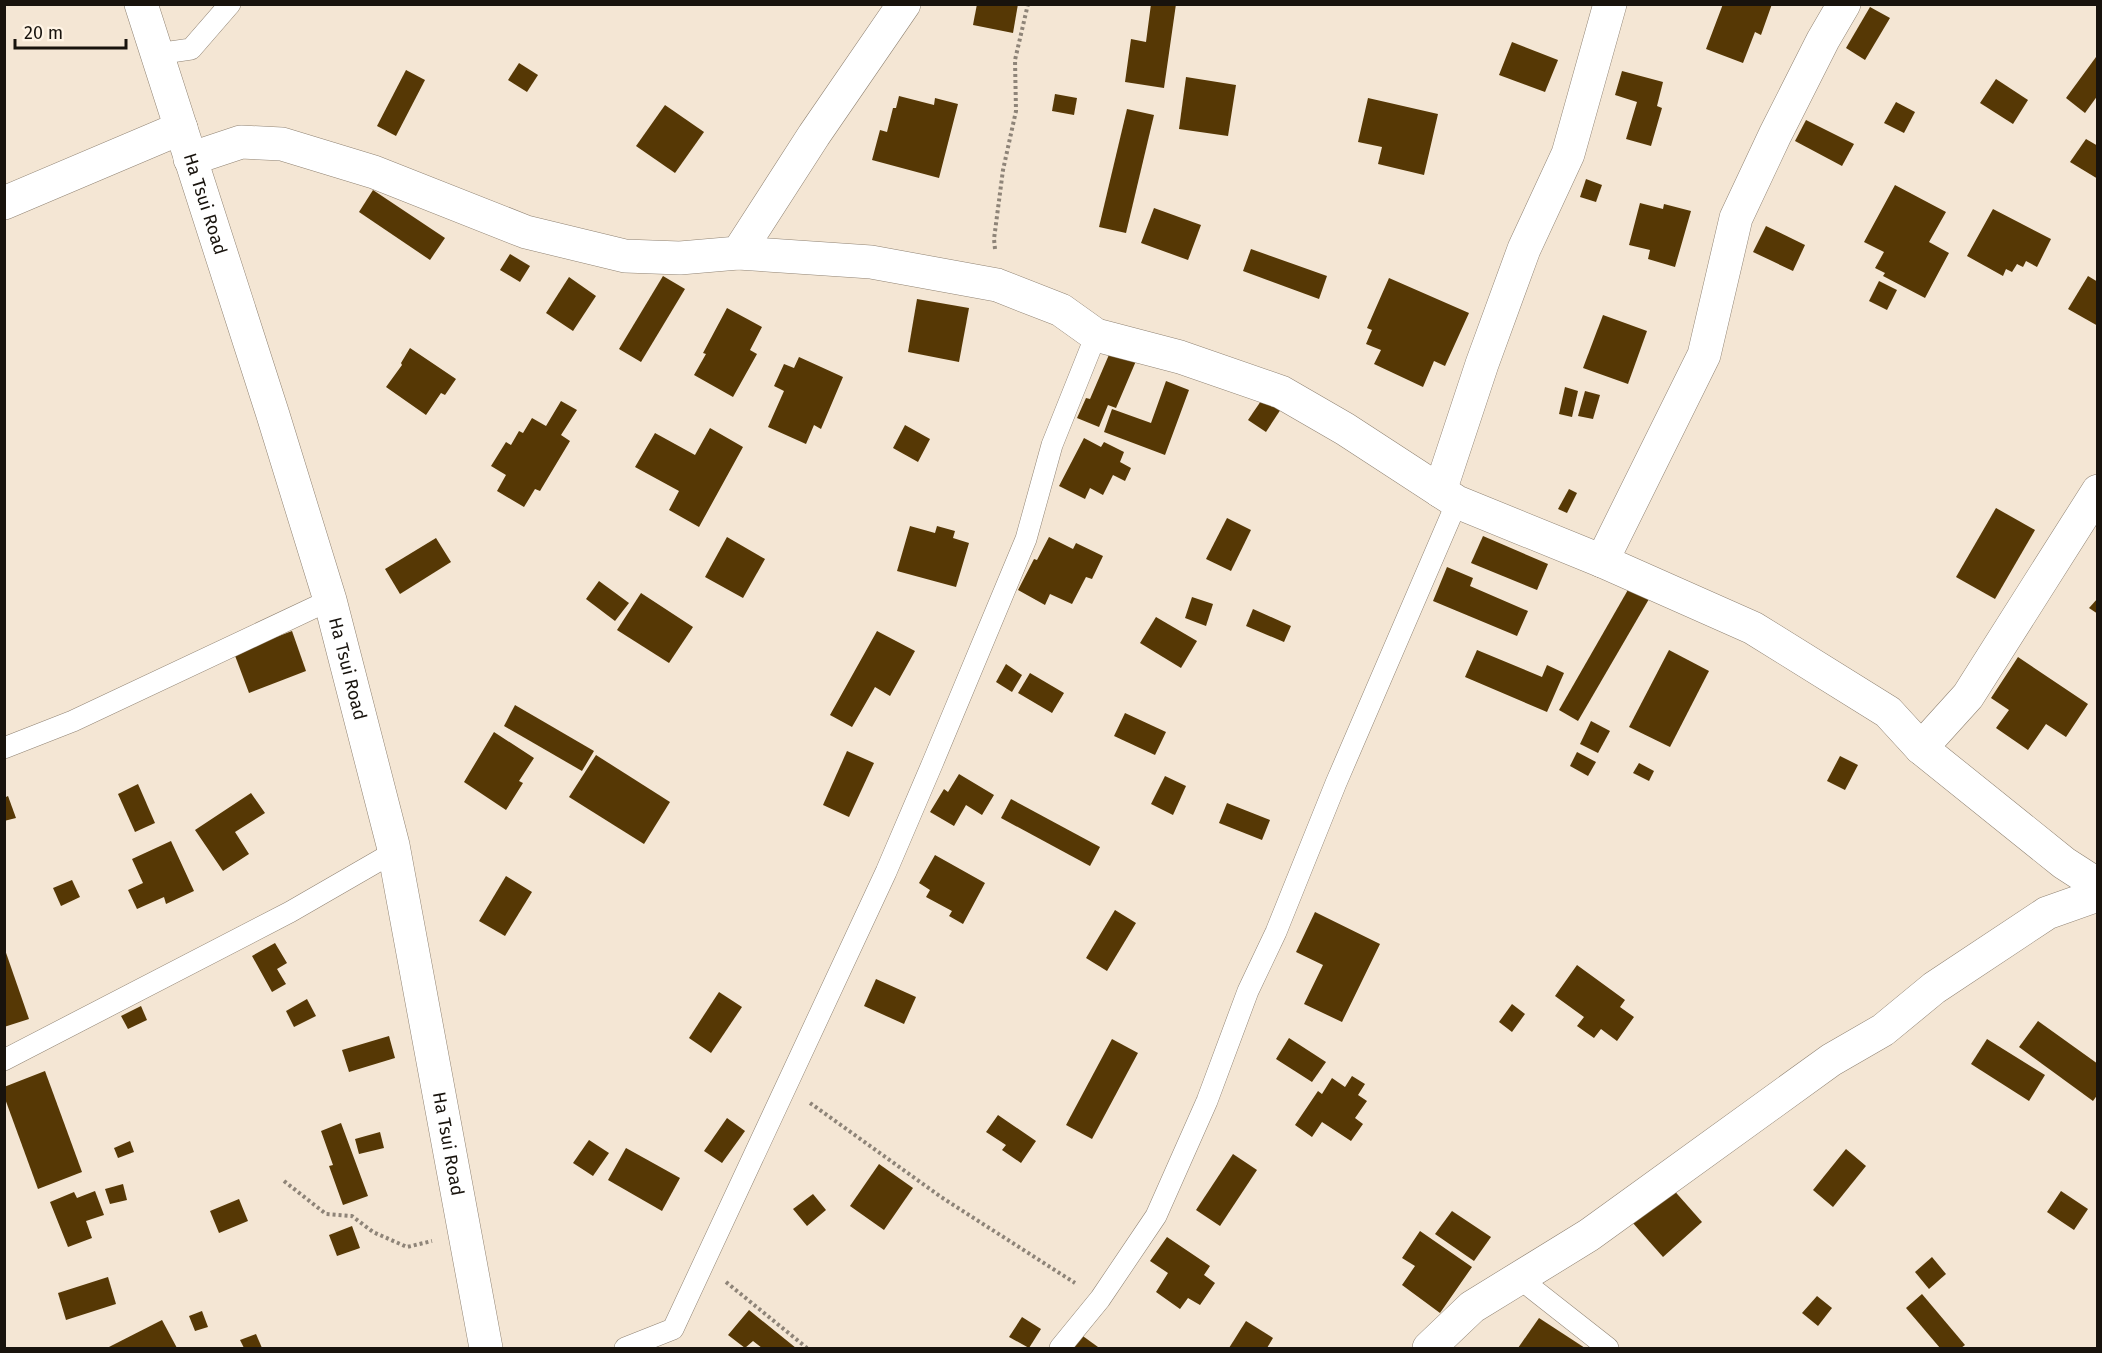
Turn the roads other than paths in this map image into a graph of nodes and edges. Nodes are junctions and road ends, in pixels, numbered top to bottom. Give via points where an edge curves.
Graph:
1 (141, 4) edge
2 (230, 4) edge
3 (904, 4) edge
4 (1610, 4) edge
5 (1844, 4) edge
6 (157, 54) junction
7 (186, 143) junction
8 (4, 203) edge
9 (738, 254) junction
10 (1096, 335) junction
11 (2097, 490) edge
12 (1449, 496) junction
13 (1602, 561) junction
14 (330, 600) junction
15 (4, 747) edge
16 (1921, 748) junction
17 (394, 852) junction
18 (2097, 885) edge
19 (2097, 895) edge
20 (4, 1060) edge
21 (1519, 1278) junction
22 (486, 1348) edge
23 (625, 1348) edge
24 (1060, 1348) edge
25 (1429, 1348) edge
26 (1608, 1348) edge

1 - 6 street, Ha Tsui Road
2 - 6 lane via 191,49
3 - 9 street
4 - 12 street via 1568,154 1524,249 1482,364
5 - 13 street via 1736,218 1704,355
6 - 7 street, Ha Tsui Road
7 - 8 street
7 - 9 street via 282,144 374,172 526,231 625,256
7 - 14 street, Ha Tsui Road
9 - 10 street via 871,262 997,285 1061,310
10 - 12 street via 1180,357 1281,392
10 - 23 lane via 1052,445 1022,550 886,872 705,1265 673,1329
11 - 16 street via 1968,696
12 - 13 street
12 - 24 lane via 1276,932 1248,990 1207,1101 1156,1216 1100,1299
13 - 16 street via 1753,628 1888,712
14 - 15 lane via 73,721
14 - 17 street, Ha Tsui Road
16 - 18 street
17 - 20 lane via 290,912
17 - 22 street, Ha Tsui Road
19 - 21 street via 2047,913 1934,988 1883,1030 1831,1060 1589,1235
21 - 25 street via 1472,1307
21 - 26 lane

